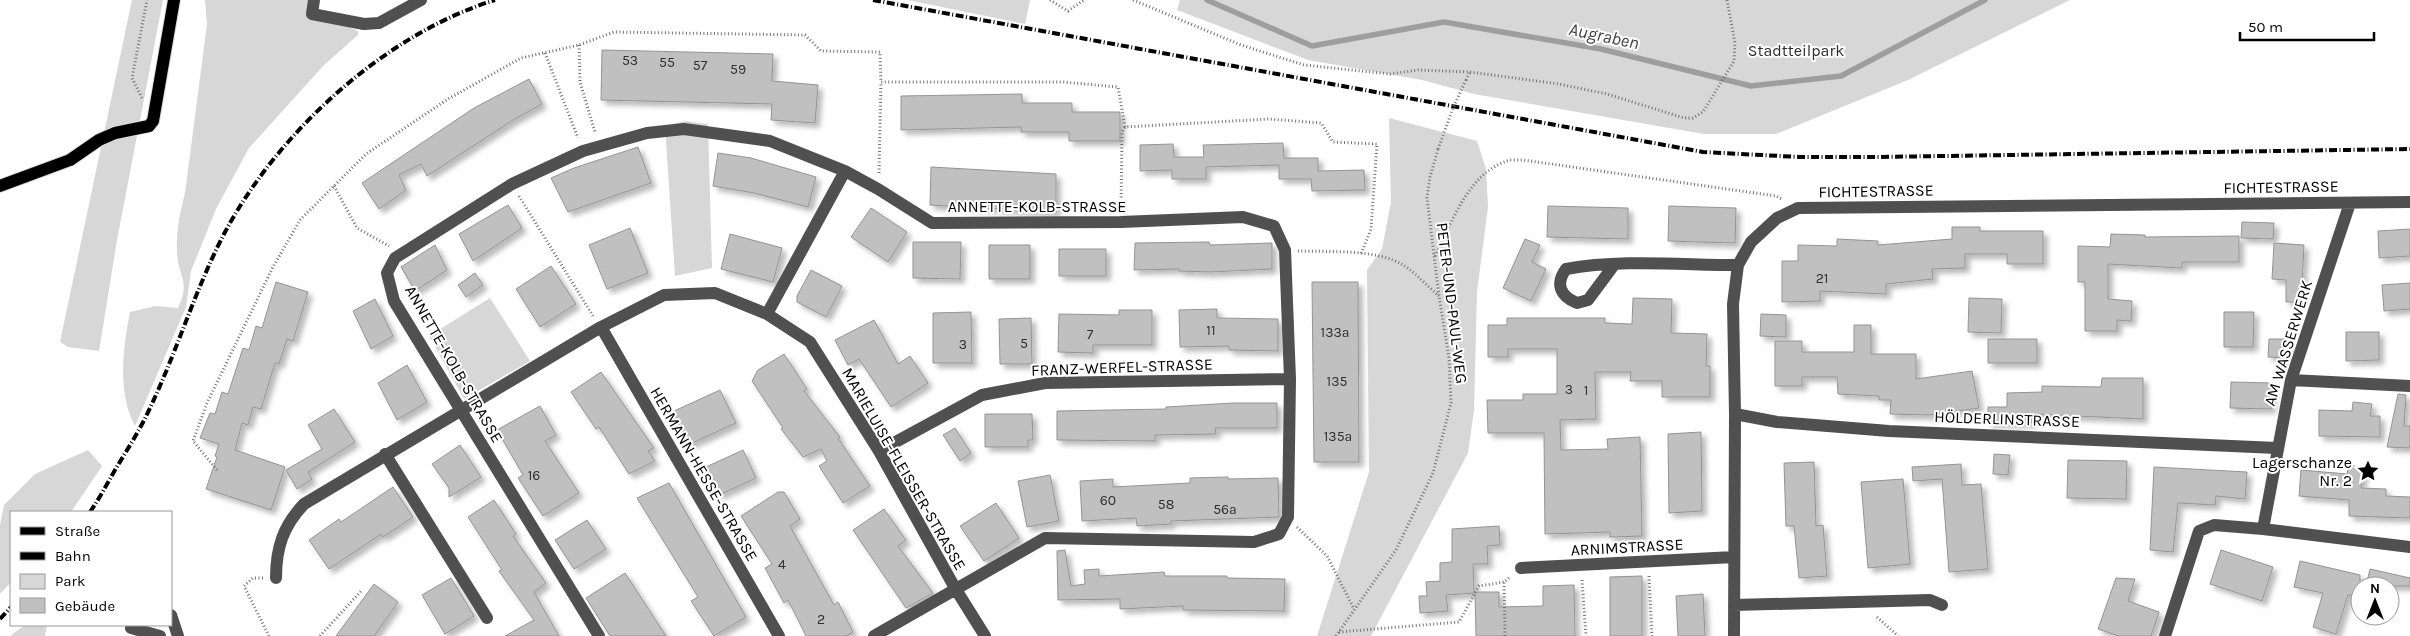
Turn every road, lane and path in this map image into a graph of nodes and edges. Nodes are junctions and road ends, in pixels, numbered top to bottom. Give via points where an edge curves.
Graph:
1 (147, 0) edge
2 (174, 0) edge
3 (314, 0) edge
4 (421, 0) edge
5 (1050, 0) edge
6 (1084, 0) edge
7 (1133, 0) edge
8 (1727, 0) edge
9 (579, 45) dead end
10 (545, 53) dead end
11 (1470, 72) junction
12 (132, 78) dead end
13 (880, 82) dead end
14 (1125, 127) dead end
15 (600, 145) junction
16 (583, 151) junction
17 (844, 171) junction
18 (512, 184) junction
19 (0, 186) edge
20 (334, 186) dead end
21 (878, 189) junction
22 (2410, 202) edge
23 (2350, 203) junction
24 (1798, 208) junction
25 (1121, 222) junction
26 (1285, 250) junction
27 (1435, 256) junction
28 (395, 258) junction
29 (1614, 265) dead end
30 (1738, 265) junction
31 (1439, 296) junction
32 (767, 314) junction
33 (600, 327) junction
34 (1290, 379) junction
35 (2291, 380) junction
36 (2410, 386) edge
37 (461, 409) junction
38 (1736, 414) junction
39 (2277, 448) junction
40 (879, 451) junction
41 (385, 454) junction
42 (1288, 517) junction
43 (2263, 529) junction
44 (2410, 547) edge
45 (1734, 557) junction
46 (1648, 563) junction
47 (1581, 566) junction
48 (1521, 568) joint
49 (276, 578) joint
50 (1504, 582) junction
51 (955, 588) junction
52 (362, 590) dead end
53 (1734, 605) junction
54 (1942, 605) dead end
55 (1355, 609) junction
56 (172, 618) edge
57 (487, 618) dead end
58 (131, 628) dead end
59 (1339, 632) junction
60 (160, 636) edge
61 (178, 636) edge
62 (269, 636) edge
63 (320, 636) edge
64 (599, 636) edge
65 (779, 636) edge
66 (874, 636) edge
67 (985, 636) edge
68 (1336, 636) edge
69 (1505, 636) edge
70 (1586, 636) edge
71 (1652, 636) edge
72 (1734, 636) edge
73 (2165, 636) edge

1 - 12 path
2 - 19 main road via 150,126 115,133 70,160
3 - 4 street via 312,14 364,24 378,23
5 - 6 path via 1068,11
7 - 11 path via 1241,45 1304,66 1390,74 1418,70
8 - 11 path via 1735,43 1734,61 1711,102 1693,118 1578,88
9 - 15 path via 580,82 588,117
10 - 16 path
11 - 27 path, PETER-UND-PAUL-WEG, bridge via 1453,108 1430,177 1427,198
13 - 21 path
14 - 25 path via 1122,132
15 - 16 street, ANNETTE-KOLB-STRASSE
15 - 17 street, ANNETTE-KOLB-STRASSE via 646,133 684,128 770,141
16 - 18 street, ANNETTE-KOLB-STRASSE
17 - 21 street, ANNETTE-KOLB-STRASSE
17 - 32 street
18 - 28 street, ANNETTE-KOLB-STRASSE
18 - 33 path
20 - 28 path via 357,228 388,245
21 - 25 street, ANNETTE-KOLB-STRASSE via 932,223
22 - 23 street, FICHTESTRASSE
23 - 24 street, FICHTESTRASSE
23 - 35 street, AM WASSERWERK
24 - 27 path via 1776,196 1510,160 1490,168 1471,188
24 - 30 street, FICHTESTRASSE via 1777,218 1751,242
25 - 26 street, ANNETTE-KOLB-STRASSE via 1243,217 1274,226
26 - 31 path via 1384,258 1402,264
26 - 34 street, ANNETTE-KOLB-STRASSE
27 - 31 path, PETER-UND-PAUL-WEG
28 - 37 street, ANNETTE-KOLB-STRASSE via 387,273 394,301
29 - 30 street
30 - 38 street, FICHTESTRASSE via 1733,304
31 - 55 path, PETER-UND-PAUL-WEG via 1449,358 1451,403 1433,473 1396,550
32 - 33 street, MARIELUISE-FLEISSER-STRASSE via 715,292 664,296
32 - 40 street, MARIELUISE-FLEISSER-STRASSE via 810,342
33 - 37 street, MARIELUISE-FLEISSER-STRASSE
33 - 65 street, HERMANN-HESSE-STRASSE
34 - 40 street, FRANZ-WERFEL-STRASSE via 1045,383 982,394
34 - 42 street, ANNETTE-KOLB-STRASSE
35 - 36 street
35 - 39 street, AM WASSERWERK
37 - 41 street, MARIELUISE-FLEISSER-STRASSE
37 - 64 street, ANNETTE-KOLB-STRASSE
38 - 39 street, HÖLDERLINSTRASSE via 1777,422 1889,431
38 - 45 street, FICHTESTRASSE
39 - 43 street, AM WASSERWERK
40 - 51 street, MARIELUISE-FLEISSER-STRASSE
41 - 49 street, MARIELUISE-FLEISSER-STRASSE via 304,504 292,517 278,547
41 - 57 street
42 - 51 street via 1280,534 1254,542 1045,538
42 - 55 path via 1327,556
43 - 44 street
43 - 73 street via 2214,525 2199,531
45 - 46 street, ARNIMSTRASSE
45 - 53 street, FICHTESTRASSE
46 - 47 street, ARNIMSTRASSE
46 - 71 path
47 - 48 street, ARNIMSTRASSE
47 - 70 path
48 - 50 path
49 - 62 path via 254,578 244,586
50 - 59 path via 1479,586 1459,622
50 - 69 path
51 - 66 street
51 - 67 street, MARIELUISE-FLEISSER-STRASSE
52 - 63 path
53 - 54 street via 1930,600
53 - 72 street, FICHTESTRASSE
55 - 59 path, PETER-UND-PAUL-WEG
56 - 61 street
58 - 60 street
59 - 68 path, PETER-UND-PAUL-WEG

